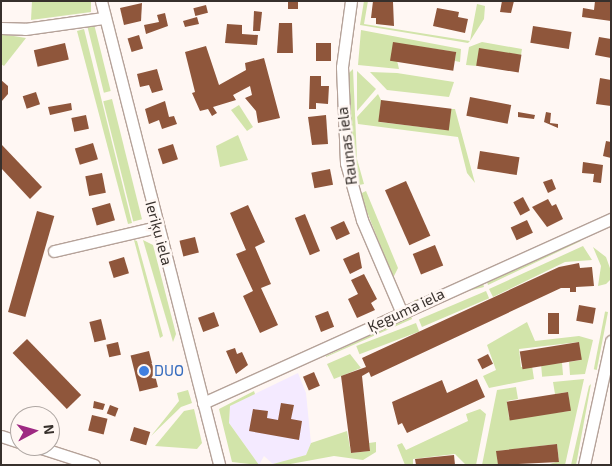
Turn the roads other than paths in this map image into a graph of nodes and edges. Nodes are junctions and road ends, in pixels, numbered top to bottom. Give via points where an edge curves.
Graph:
1 (101, 1) edge
2 (351, 1) edge
3 (103, 18) junction
4 (1, 28) edge
5 (611, 219) edge
6 (157, 227) junction
7 (54, 251) dead end
8 (401, 311) junction
9 (611, 340) edge
10 (203, 403) junction
11 (66, 460) edge
12 (94, 465) edge
13 (219, 465) edge
14 (584, 465) edge

1 - 3 street, Ieriķu iela
2 - 8 street, Raunas iela via 342,75 346,163 362,220
3 - 4 street via 25,29
3 - 6 street, Ieriķu iela
5 - 8 street, Ķeguma iela
6 - 7 street
6 - 10 street, Ieriķu iela
8 - 10 street, Ķeguma iela
9 - 14 street
10 - 13 street, Ieriķu iela
11 - 12 street

